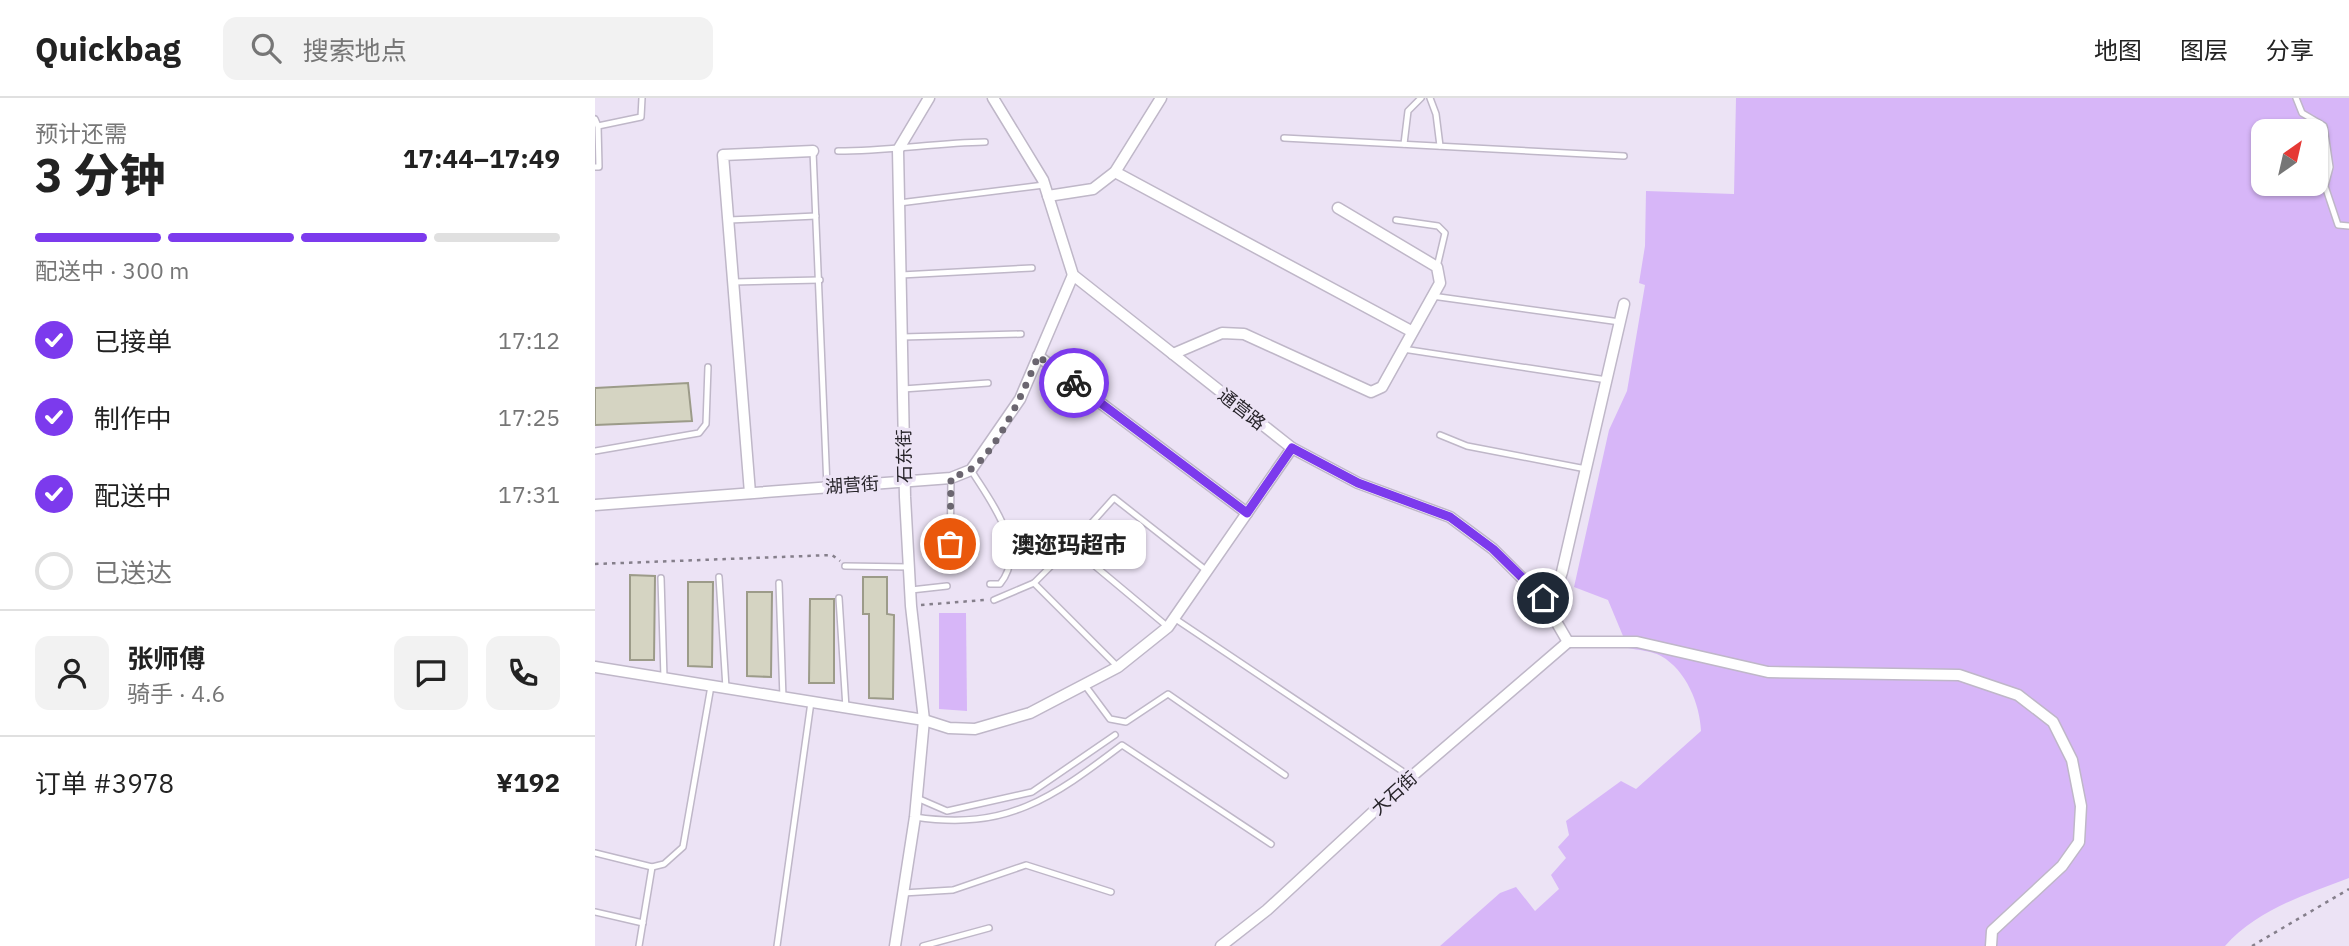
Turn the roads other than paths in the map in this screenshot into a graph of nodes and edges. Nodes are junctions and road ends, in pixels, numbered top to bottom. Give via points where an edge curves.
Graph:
1 (642, 98) edge
2 (929, 98) edge
3 (993, 98) edge
4 (1161, 98) edge
5 (1421, 98) edge
6 (1430, 98) edge
7 (2296, 98) edge
8 (595, 119) edge
9 (598, 126) junction
10 (1284, 138) dead end
11 (985, 142) dead end
12 (1404, 144) junction
13 (1440, 146) junction
14 (898, 150) junction
15 (813, 151) joint
16 (838, 152) dead end
17 (1624, 156) dead end
18 (595, 167) edge
19 (1115, 172) junction
20 (1044, 185) junction
21 (1048, 196) junction
22 (899, 203) junction
23 (1338, 208) dead end
24 (816, 216) junction
25 (729, 220) junction
26 (1396, 220) dead end
27 (2349, 226) edge
28 (1437, 267) junction
29 (1032, 268) dead end
30 (901, 275) junction
31 (1073, 275) junction
32 (820, 280) junction
33 (734, 282) junction
34 (1432, 296) junction
35 (1624, 304) dead end
36 (1620, 322) junction
37 (1411, 331) junction
38 (1021, 334) dead end
39 (902, 337) junction
40 (1403, 349) junction
41 (1173, 354) junction
42 (1038, 356) junction
43 (708, 367) dead end
44 (1607, 380) junction
45 (988, 383) dead end
46 (903, 389) junction
47 (1440, 435) dead end
48 (1292, 448) junction
49 (595, 451) edge
50 (1586, 469) junction
51 (971, 470) junction
52 (951, 478) junction
53 (905, 481) junction
54 (827, 487) junction
55 (750, 493) junction
56 (595, 505) edge
57 (1247, 513) junction
58 (1071, 547) junction
59 (845, 566) road end
60 (909, 567) junction
61 (950, 567) dead end
62 (1207, 571) junction
63 (719, 577) dead end
64 (661, 578) dead end
65 (779, 583) dead end
66 (1034, 583) junction
67 (990, 584) dead end
68 (947, 586) dead end
69 (911, 590) junction
70 (839, 597) dead end
71 (995, 600) road end
72 (1549, 609) junction
73 (1171, 623) junction
74 (1568, 642) junction
75 (595, 667) edge
76 (1118, 667) junction
77 (664, 678) junction
78 (1084, 684) junction
79 (711, 686) junction
80 (726, 688) junction
81 (783, 698) junction
82 (811, 702) junction
83 (846, 708) junction
84 (924, 720) junction
85 (1115, 735) dead end
86 (1285, 775) dead end
87 (1411, 777) junction
88 (916, 798) junction
89 (915, 817) junction
90 (1271, 844) dead end
91 (595, 853) edge
92 (652, 867) junction
93 (1111, 892) dead end
94 (903, 893) junction
95 (595, 912) edge
96 (643, 923) junction
97 (989, 928) dead end
98 (639, 946) edge
99 (777, 946) edge
100 (895, 946) edge
101 (923, 946) edge
102 (1221, 946) edge
103 (1991, 946) edge

1 - 9 lane via 641,117
2 - 14 street
3 - 20 street
4 - 19 street
5 - 12 lane via 1408,111
6 - 13 lane
7 - 27 lane via 2302,113 2324,126 2329,206 2338,225
8 - 9 lane
9 - 18 lane via 599,167
10 - 12 lane
11 - 14 lane
12 - 13 lane
13 - 17 lane
14 - 16 lane
14 - 22 street, 石东街
15 - 24 lane
15 - 25 street via 723,155
19 - 21 street via 1093,189
19 - 37 street
20 - 21 street
20 - 22 lane
21 - 31 street
22 - 30 street, 石东街
23 - 28 street
24 - 25 lane
24 - 32 lane
25 - 33 street
26 - 28 lane via 1438,226 1445,233
28 - 34 street via 1440,283
29 - 30 lane
30 - 39 street, 石东街
31 - 41 street, 通营路
31 - 42 street
32 - 33 lane
32 - 54 lane
33 - 55 street
34 - 36 lane
34 - 37 street
35 - 36 street
36 - 44 street
37 - 40 street
38 - 39 lane
39 - 46 street, 石东街
40 - 41 street via 1382,387 1371,392 1244,334 1221,333
40 - 44 lane
41 - 48 street, 通营路
42 - 51 street via 1020,399
42 - 57 street
43 - 49 lane via 706,424 699,433
44 - 50 street
45 - 46 lane
46 - 53 street, 石东街
47 - 50 lane via 1467,446
48 - 57 street
48 - 72 street, 通营路 via 1358,483 1450,517 1493,549
50 - 72 street
51 - 52 street, 湖营街
51 - 67 lane via 1000,517 1010,547 1010,572 1000,584
52 - 53 street, 湖营街
52 - 61 lane
53 - 54 street, 湖营街
53 - 60 street, 石东街
54 - 55 street, 湖营街
55 - 56 street, 湖营街
57 - 62 street
58 - 62 lane via 1114,498
58 - 66 lane
58 - 73 lane
59 - 60 lane
60 - 69 street, 石东街
62 - 73 street
63 - 80 lane
64 - 77 lane
65 - 81 lane
66 - 71 lane
66 - 76 lane
68 - 69 lane
69 - 84 street, 石东街
70 - 83 lane
72 - 74 street, 通营路
73 - 76 street
73 - 87 lane
74 - 87 street, 大石街
74 - 103 street via 1637,642 1768,672 1959,676 2018,695 2053,722 2072,760 2081,806 2079,842 2062,866 1992,931
75 - 77 street
76 - 78 street
77 - 79 street
78 - 84 street via 1030,712 975,729 949,728
78 - 86 lane via 1110,719 1126,722 1168,694
79 - 80 street
79 - 92 lane via 683,847 664,864
80 - 81 street
81 - 82 street
82 - 83 street
82 - 99 lane
83 - 84 street
84 - 88 street, 石东街
85 - 88 lane via 1032,792 947,811
87 - 102 street, 大石街
88 - 89 street, 石东街
89 - 90 lane via 939,821 1007,815 1062,790 1122,745
89 - 94 street, 石东街
91 - 92 lane
92 - 96 lane
93 - 94 lane via 1026,865 953,890
94 - 100 street, 石东街
95 - 96 lane
96 - 98 lane
97 - 101 lane

